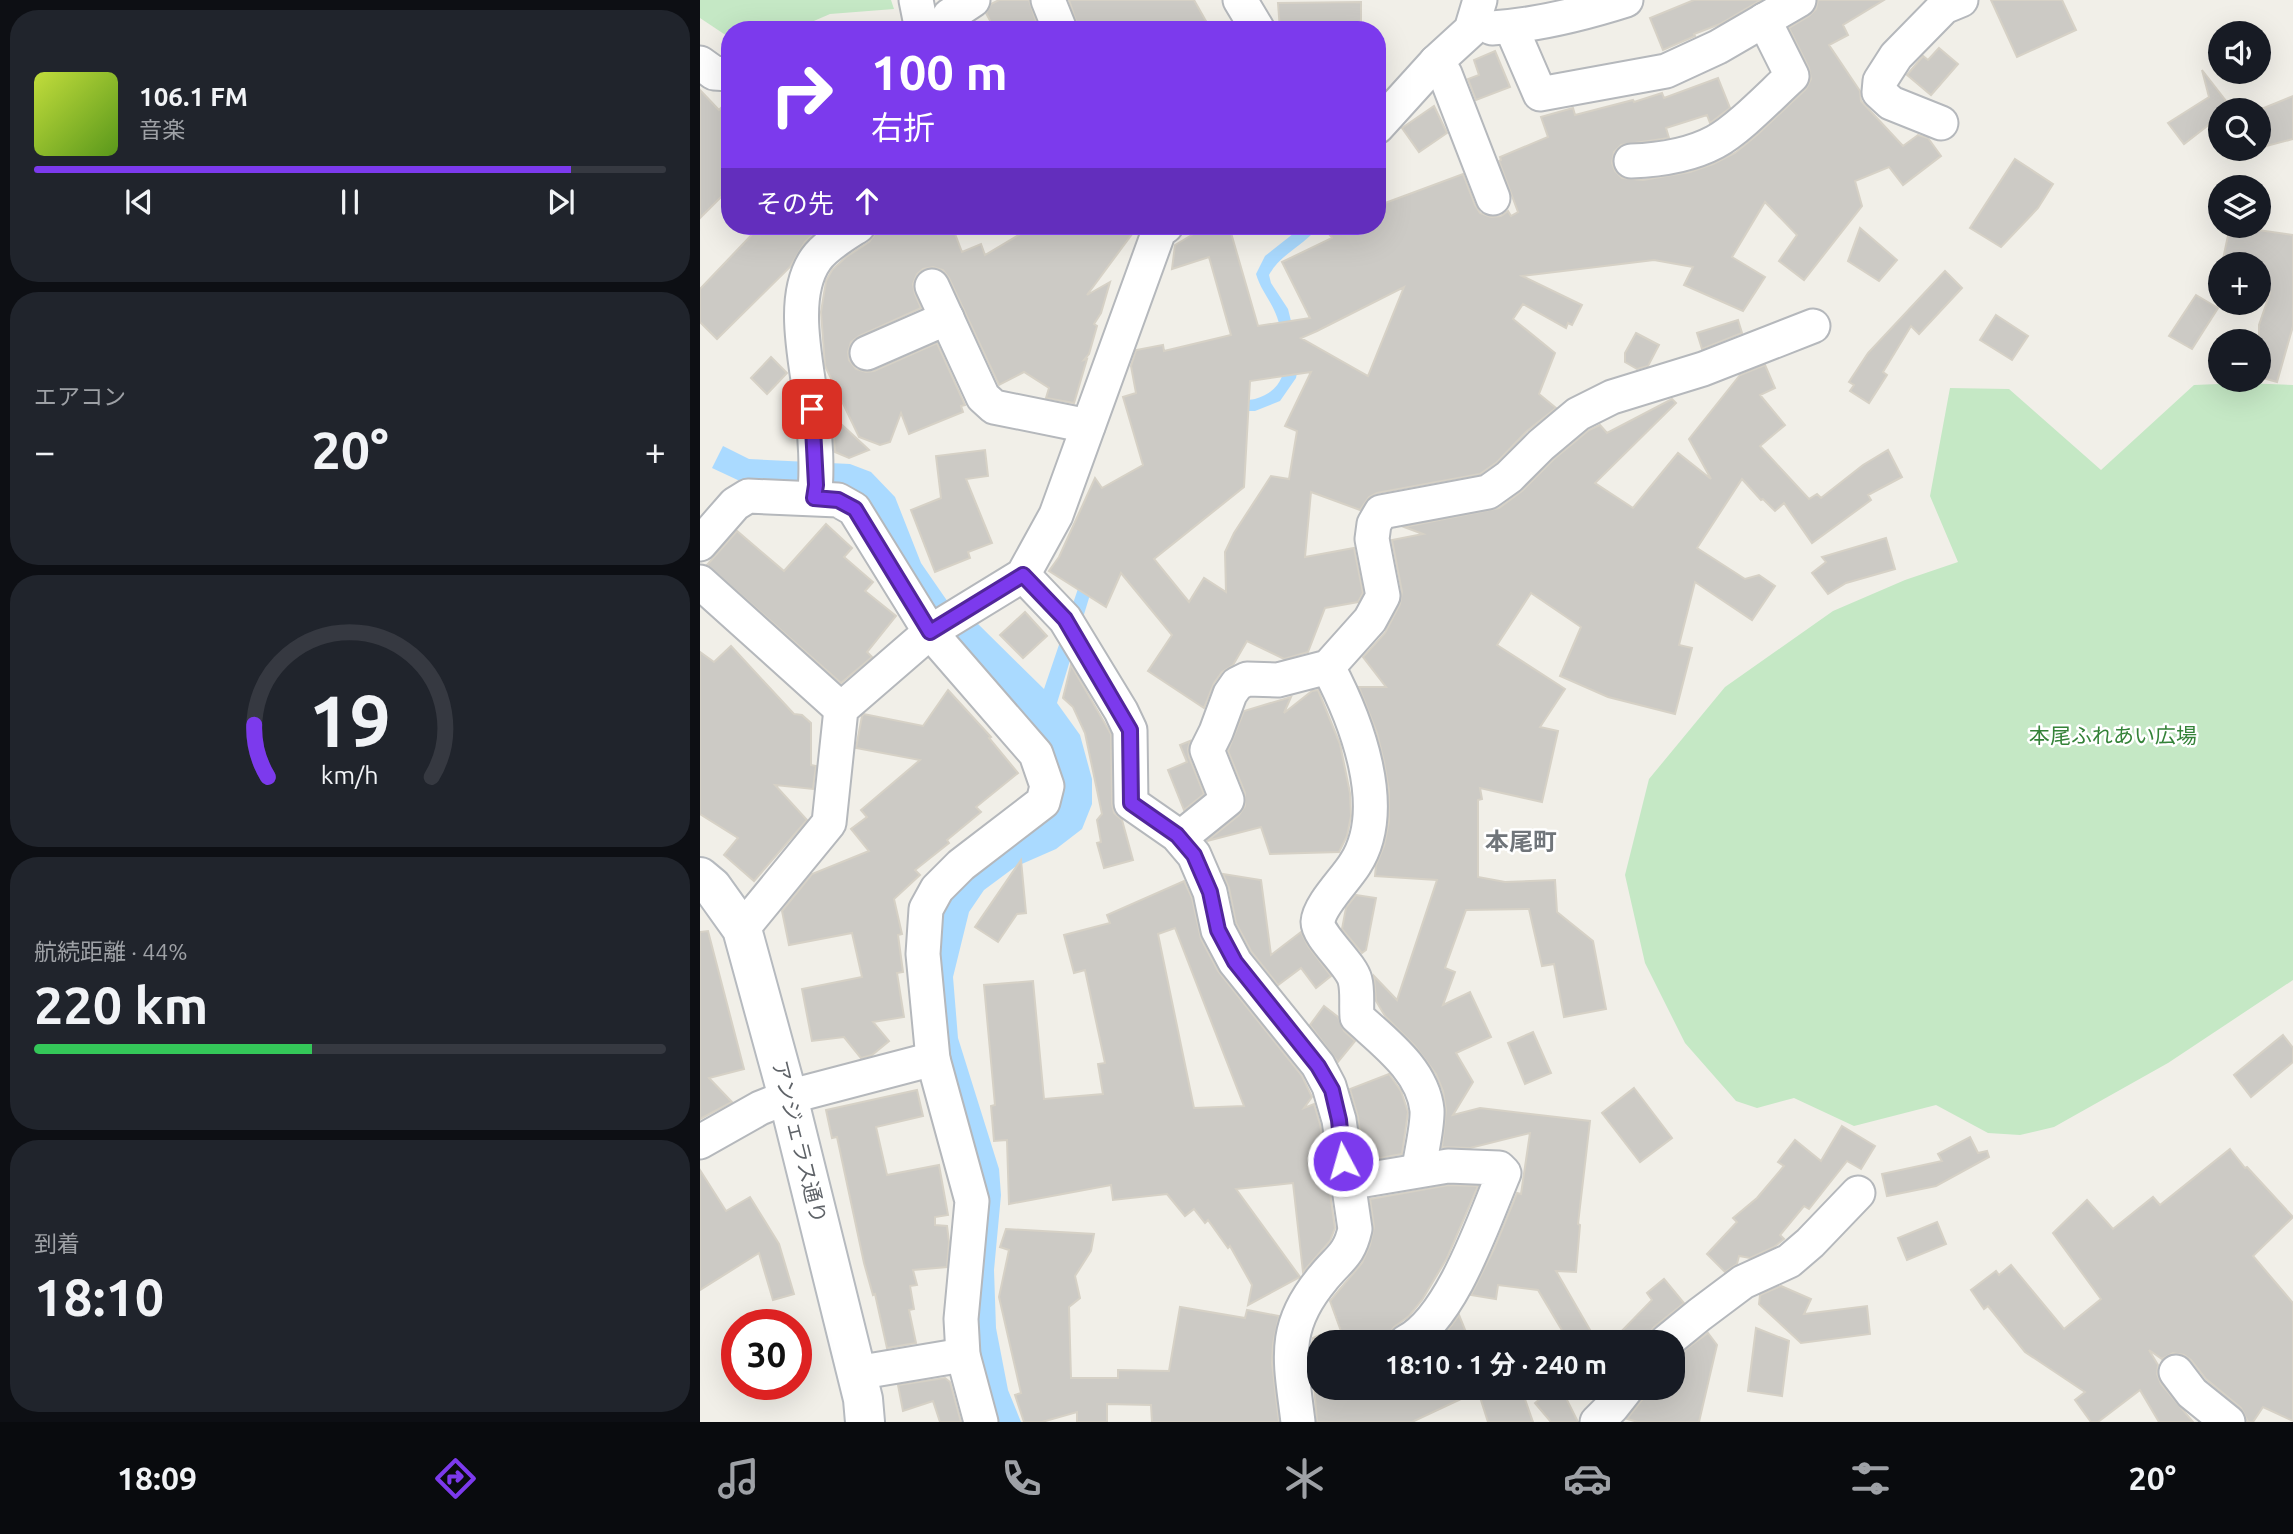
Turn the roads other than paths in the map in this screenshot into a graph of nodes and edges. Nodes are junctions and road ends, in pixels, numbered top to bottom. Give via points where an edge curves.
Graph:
1 (916, 0) edge
2 (973, 0) edge
3 (1048, 0) edge
4 (1240, 0) edge
5 (1626, 0) edge
6 (1799, 0) edge
7 (1961, 0) edge
8 (1492, 17) edge
9 (1764, 20) junction
10 (920, 21) edge
11 (947, 21) edge
12 (1056, 21) edge
13 (1253, 21) edge
14 (1436, 62) junction
15 (700, 63) edge
16 (721, 73) edge
17 (1386, 117) edge
18 (1941, 122) dead end
19 (1631, 161) dead end
20 (1493, 198) dead end
21 (846, 235) edge
22 (1156, 235) edge
23 (932, 286) dead end
24 (947, 318) junction
25 (1813, 326) dead end
26 (867, 353) dead end
27 (1088, 426) junction
28 (815, 480) junction
29 (700, 544) edge
30 (1023, 575) junction
31 (700, 582) edge
32 (934, 630) junction
33 (1328, 667) junction
34 (841, 709) junction
35 (1180, 838) junction
36 (700, 877) edge
37 (742, 929) junction
38 (933, 1059) junction
39 (788, 1097) junction
40 (700, 1142) edge
41 (1419, 1169) junction
42 (1347, 1183) junction
43 (1858, 1193) dead end
44 (1422, 1330) edge
45 (1681, 1330) edge
46 (963, 1355) junction
47 (2176, 1372) dead end
48 (856, 1373) junction
49 (1304, 1399) edge
50 (1618, 1400) edge
51 (865, 1422) edge
52 (981, 1422) edge
53 (1597, 1422) edge
54 (2228, 1422) edge

1 - 10 street
2 - 11 street
3 - 12 street
4 - 13 street
5 - 8 street via 1565,18
6 - 9 street
7 - 18 street via 1944,7 1927,23 1880,81 1879,92 1891,103
8 - 9 street via 1540,94 1666,71
8 - 14 street
9 - 19 street via 1792,76 1717,141 1657,160
14 - 17 street
14 - 20 street via 1446,74
15 - 16 street
21 - 28 street via 817,258 804,289 802,325
22 - 27 street
23 - 24 street
24 - 26 street
24 - 27 street via 983,397 994,407
25 - 33 street via 1703,369 1612,397 1578,414 1488,492 1381,512 1372,539 1383,596 1370,620
27 - 30 street via 1056,515
28 - 29 street via 748,496 735,504
28 - 32 street via 855,509
30 - 32 street
30 - 35 street via 1065,619 1130,730 1131,803
31 - 34 street
32 - 34 street
32 - 38 street via 1036,754 1047,786 1043,802 961,865 937,888 926,909 923,954
33 - 35 street via 1278,680 1247,679 1237,684 1207,750 1227,800
33 - 41 street via 1347,705 1370,785 1372,811 1363,853 1328,900 1319,927 1355,978 1357,1017 1416,1076 1427,1110
34 - 37 street via 829,823
35 - 42 street via 1194,855 1210,892 1218,930 1235,962 1332,1090
36 - 37 street, アンジェラス通り
37 - 39 street, アンジェラス通り
38 - 39 street
38 - 46 street via 972,1201 961,1319
39 - 40 street
39 - 48 street, アンジェラス通り
41 - 42 street
41 - 44 street via 1486,1167 1504,1173 1464,1270
42 - 49 street via 1355,1229 1352,1242 1303,1307 1292,1332 1291,1357
43 - 45 street via 1789,1261 1744,1282
46 - 48 street
46 - 52 street
47 - 54 street via 2192,1393
48 - 51 street, アンジェラス通り
50 - 53 street

